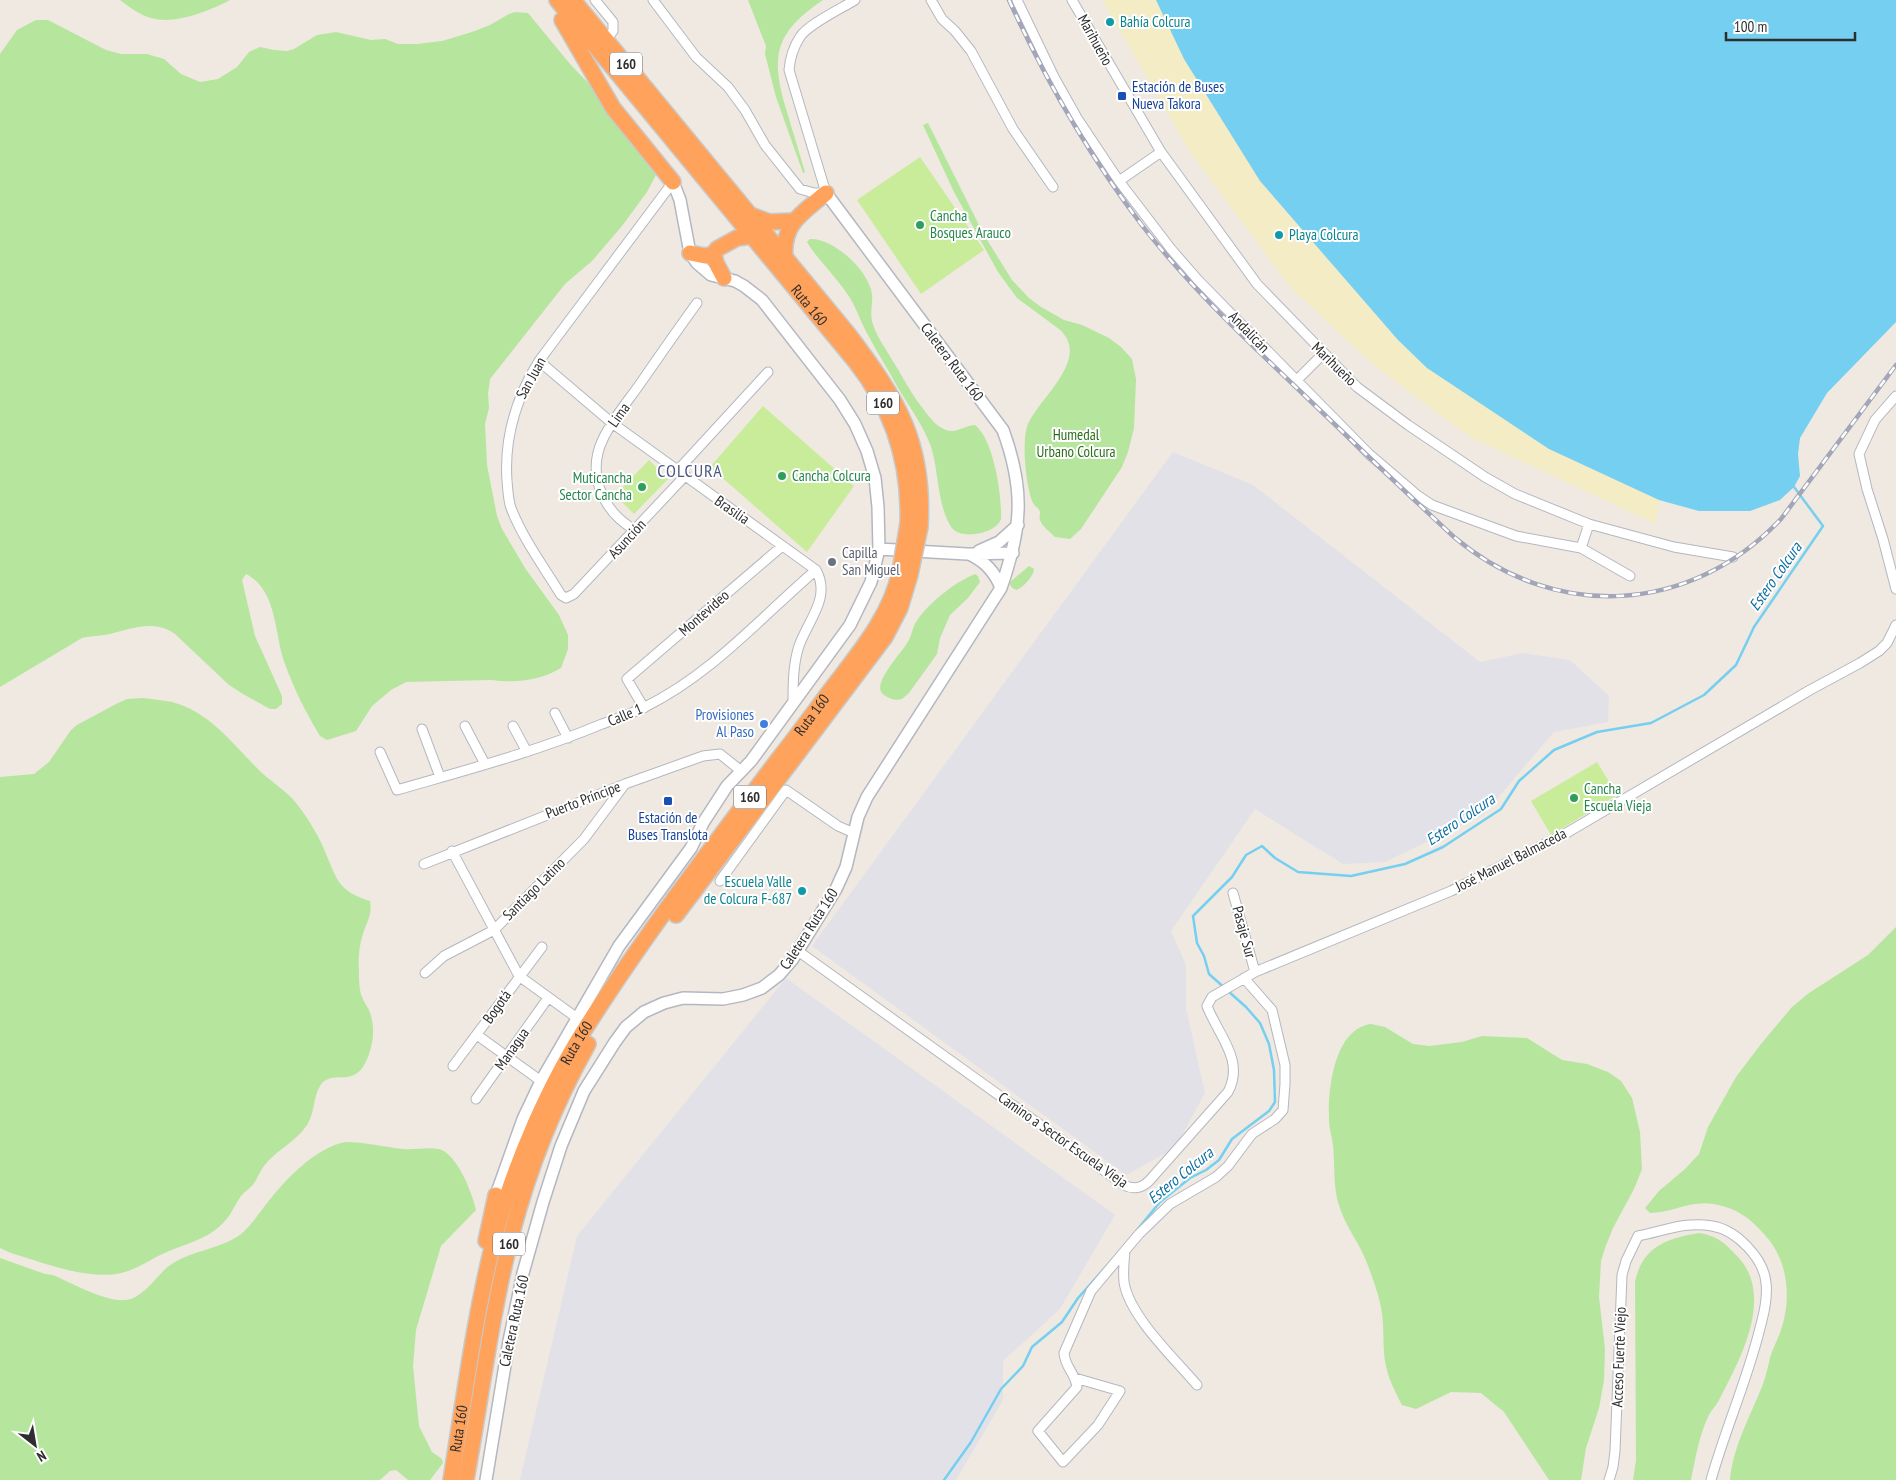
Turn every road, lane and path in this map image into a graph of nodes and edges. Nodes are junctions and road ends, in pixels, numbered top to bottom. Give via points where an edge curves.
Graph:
1 (549, 0) edge
2 (557, 0) edge
3 (573, 0) edge
4 (595, 0) edge
5 (653, 0) edge
6 (854, 0) edge
7 (931, 0) edge
8 (1017, 0) edge
9 (1072, 0) edge
10 (606, 39) junction
11 (1160, 152) junction
12 (1120, 181) junction
13 (673, 182) junction
14 (1053, 187) dead end
15 (826, 193) junction
16 (753, 216) junction
17 (793, 221) junction
18 (751, 236) junction
19 (690, 253) junction
20 (714, 254) junction
21 (785, 257) junction
22 (724, 278) junction
23 (697, 303) dead end
24 (1323, 354) junction
25 (539, 361) junction
26 (768, 372) dead end
27 (1297, 380) junction
28 (1896, 396) edge
29 (612, 423) junction
30 (681, 473) junction
31 (1589, 524) junction
32 (914, 525) junction
33 (1018, 525) junction
34 (635, 530) junction
35 (782, 547) junction
36 (1581, 548) junction
37 (878, 549) junction
38 (1013, 553) junction
39 (967, 554) junction
40 (1733, 557) dead end
41 (816, 570) junction
42 (1630, 576) dead end
43 (902, 577) junction
44 (1002, 588) junction
45 (1896, 589) edge
46 (566, 598) joint
47 (1896, 625) edge
48 (793, 704) junction
49 (644, 708) junction
50 (555, 713) dead end
51 (465, 726) dead end
52 (513, 726) dead end
53 (422, 729) dead end
54 (568, 738) junction
55 (380, 752) dead end
56 (527, 752) junction
57 (485, 764) junction
58 (740, 770) junction
59 (440, 777) junction
60 (625, 784) junction
61 (854, 833) junction
62 (452, 851) junction
63 (424, 864) dead end
64 (720, 881) dead end
65 (1233, 893) dead end
66 (494, 930) junction
67 (542, 947) dead end
68 (798, 951) junction
69 (1254, 972) junction
70 (425, 973) dead end
71 (518, 976) junction
72 (1244, 978) junction
73 (1212, 997) joint
74 (548, 998) junction
75 (577, 1018) junction
76 (477, 1035) junction
77 (508, 1057) junction
78 (453, 1066) dead end
79 (542, 1081) junction
80 (476, 1099) dead end
81 (496, 1195) joint
82 (1125, 1250) junction
83 (483, 1290) junction
84 (1075, 1378) junction
85 (1197, 1385) dead end
86 (452, 1474) edge
87 (443, 1480) edge
88 (466, 1480) edge
89 (486, 1480) edge
90 (1609, 1480) edge
91 (1711, 1480) edge

1 - 13 highway via 613,108
2 - 18 highway, Ruta 160 / 160
3 - 10 highway, Ruta 160 / 160
4 - 10 street via 613,22 613,31
5 - 15 street via 696,57 745,110 785,172 800,188 814,194
6 - 15 street via 800,35 788,70
7 - 14 street via 942,20 971,51 1013,129
8 - 12 street, Andalicán via 1077,118
9 - 11 street, Marihueño
10 - 16 highway, Ruta 160 / 160
11 - 12 street
11 - 24 street, Marihueño via 1257,284
12 - 27 street, Andalicán via 1198,280
13 - 19 street via 680,200
13 - 25 street, San Juan
15 - 17 highway
15 - 33 street, Caletera Ruta 160 via 1003,430 1016,477
16 - 17 highway via 769,222
16 - 21 highway, Ruta 160 / 160
17 - 21 highway via 786,236
18 - 20 highway via 737,238
18 - 32 highway, Ruta 160 / 160 via 856,361 881,399 894,426 903,458
19 - 20 highway
19 - 22 street via 706,272
20 - 22 highway
21 - 32 highway, Ruta 160 / 160 via 878,373 894,400 916,461 920,494
22 - 37 street via 744,286 762,300 855,424 875,478
23 - 29 street, Lima
24 - 27 street
24 - 31 street, Marihueño via 1365,393 1486,477 1515,494
25 - 29 street, Brasilia
25 - 46 street, San Juan via 526,381 511,427 508,491 510,506 523,533 561,595
26 - 30 street, Asunción
27 - 36 street, Andalicán via 1369,454 1432,505 1516,536
28 - 45 street via 1875,420 1859,454
29 - 30 street, Brasilia
29 - 34 street, Lima via 599,449 596,468 599,487 612,513
30 - 34 street, Asunción
30 - 35 street, Brasilia
31 - 36 street
31 - 40 street, Marihueño via 1674,547
32 - 43 highway, Ruta 160 / 160, bridge
33 - 38 street, Caletera Ruta 160
33 - 39 street via 992,546
34 - 46 street, Asunción via 574,594
35 - 41 street, Brasilia
35 - 49 street, Montevideo via 627,679
36 - 42 street, Andalicán
37 - 39 street
37 - 48 street via 871,582 858,612
38 - 39 street
38 - 44 street, Caletera Ruta 160
39 - 44 street via 987,565
41 - 48 street via 822,592 797,651
41 - 49 street, Calle 1 via 722,657
43 - 83 highway, Ruta 160 / 160 via 866,643 710,851 591,1019 525,1150 497,1232
43 - 88 highway, Ruta 160 / 160 via 900,608 885,637 661,935 600,1022 570,1079 540,1146 512,1233
44 - 61 street, Caletera Ruta 160 via 866,797
47 - 69 street, José Manuel Balmaceda via 1887,643 1860,663 1563,834 1451,891
48 - 58 street via 751,761
49 - 54 street, Calle 1
50 - 54 street
51 - 57 street
52 - 56 street
53 - 59 street
54 - 56 street, Calle 1
55 - 59 street, Calle 1 via 397,790
56 - 57 street, Calle 1
57 - 59 street, Calle 1
58 - 60 street, Puerto Príncipe via 720,754 709,754
58 - 75 street via 714,805 691,848 619,946
60 - 62 street, Puerto Príncipe
60 - 66 street, Santiago Latino via 584,839
61 - 64 street via 838,826 786,790
61 - 68 street, Caletera Ruta 160 via 850,856 839,883
62 - 63 street, Puerto Príncipe
62 - 66 street
65 - 69 street, Pasaje Sur
66 - 70 street, Santiago Latino via 444,956
66 - 71 street
67 - 71 street, Bogotá
68 - 73 street, Camino a Sector Escuela Vieja via 1124,1186 1133,1188 1150,1181 1231,1086 1234,1063 1212,1019 1208,1006
68 - 89 street, Caletera Ruta 160 via 779,976 753,992 723,999 674,1000 644,1012 626,1027 594,1074 564,1137 532,1239 509,1341
69 - 72 street, José Manuel Balmaceda
71 - 74 street
71 - 76 street, Bogotá
72 - 73 street, José Manuel Balmaceda
72 - 82 street via 1272,1010 1285,1065 1283,1110 1252,1134 1216,1178 1170,1204
74 - 75 street
74 - 77 street, Managua
75 - 79 street
76 - 77 street
76 - 78 street, Bogotá
77 - 79 street
77 - 80 street, Managua
79 - 81 street via 523,1119
81 - 83 highway via 486,1235
82 - 84 street via 1092,1291 1064,1354 1064,1363
82 - 85 street via 1124,1282 1135,1310
83 - 86 highway, Ruta 160 / 160
84 - 84 street via 1076,1387 1038,1431 1063,1462 1098,1425 1120,1392
86 - 87 street
90 - 91 street, Acceso Fuerte Viejo via 1615,1451 1622,1275 1626,1261 1638,1236 1678,1226 1713,1226 1745,1243 1757,1258 1766,1283 1763,1316 1751,1365

